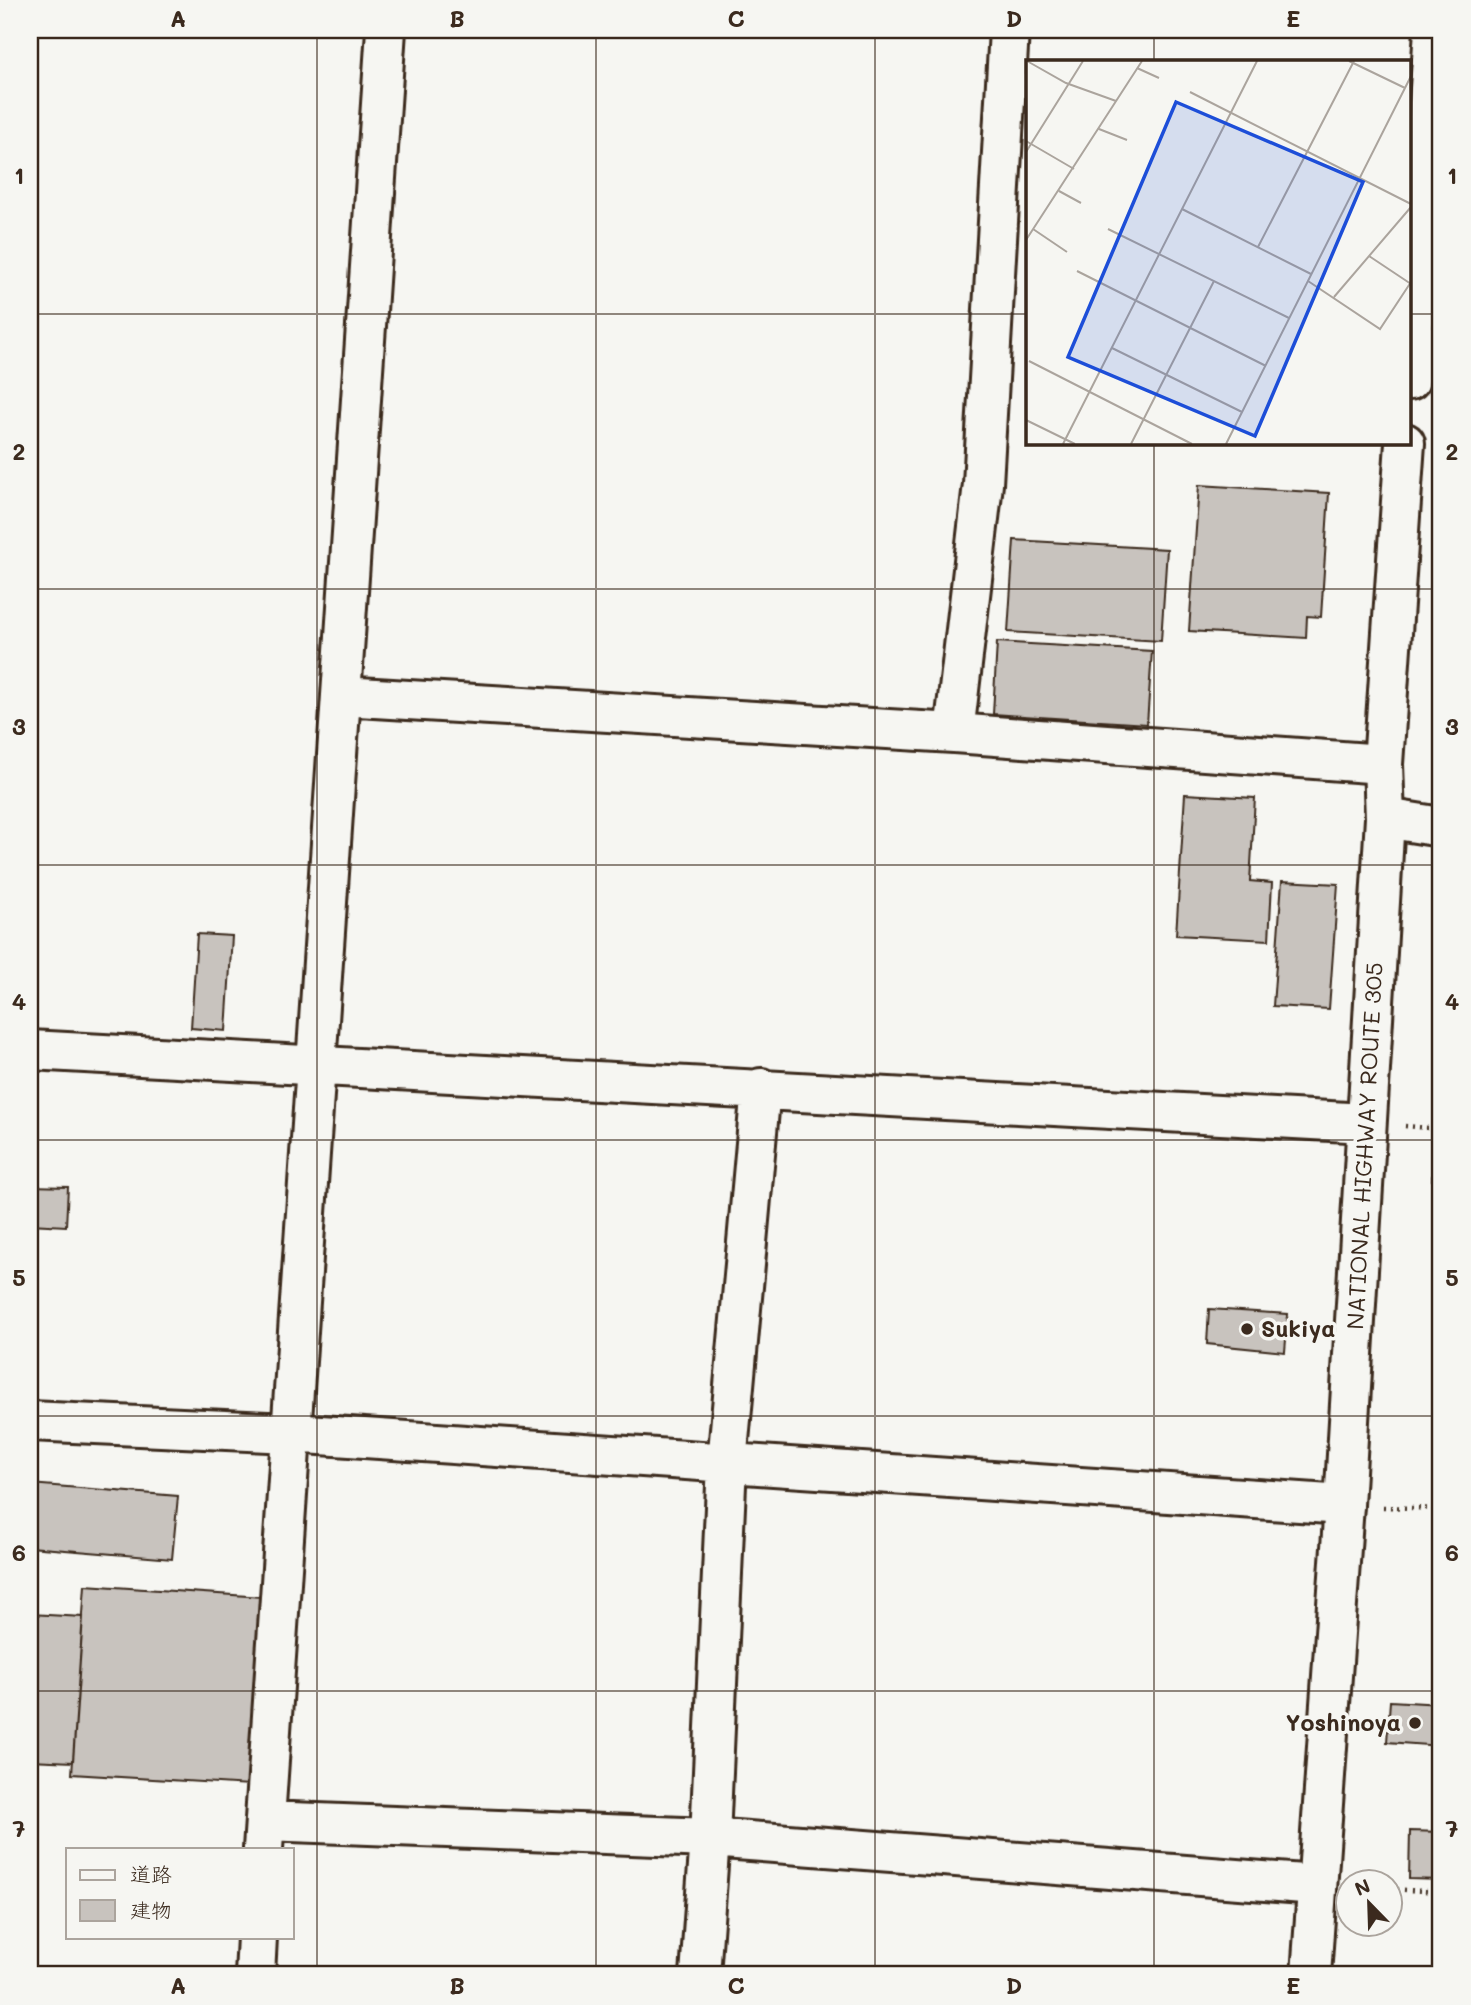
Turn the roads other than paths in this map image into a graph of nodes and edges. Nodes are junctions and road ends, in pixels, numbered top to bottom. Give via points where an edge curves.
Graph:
1 (386, 30) edge
2 (1009, 30) edge
3 (1434, 30) edge
4 (1412, 351) edge
5 (1405, 444) edge
6 (342, 695) junction
7 (954, 733) junction
8 (1383, 764) junction
9 (1385, 818) junction
10 (1441, 827) edge
11 (30, 1050) edge
12 (317, 1065) junction
13 (761, 1088) junction
14 (1366, 1123) junction
15 (30, 1421) edge
16 (291, 1433) junction
17 (727, 1463) junction
18 (1343, 1505) junction
19 (264, 1835) edge
20 (710, 1838) junction
21 (1316, 1885) junction
22 (257, 1938) edge
23 (255, 1975) edge
24 (700, 1975) edge
25 (1311, 1975) edge

1 - 6 main road
2 - 7 main road via 983,484
3 - 4 main road
5 - 8 main road, NATIONAL HIGHWAY ROUTE 305
6 - 7 main road
6 - 12 main road
7 - 8 main road
8 - 9 main road, NATIONAL HIGHWAY ROUTE 305
9 - 10 main road
9 - 14 main road, NATIONAL HIGHWAY ROUTE 305
11 - 12 main road
12 - 13 main road
12 - 16 main road
13 - 14 main road
13 - 17 main road
14 - 18 main road, NATIONAL HIGHWAY ROUTE 305
15 - 16 main road
16 - 17 main road
16 - 19 main road
17 - 18 main road
17 - 20 main road
18 - 21 main road, NATIONAL HIGHWAY ROUTE 305
19 - 20 main road
20 - 21 main road
20 - 24 main road
21 - 25 main road, NATIONAL HIGHWAY ROUTE 305
22 - 23 main road

